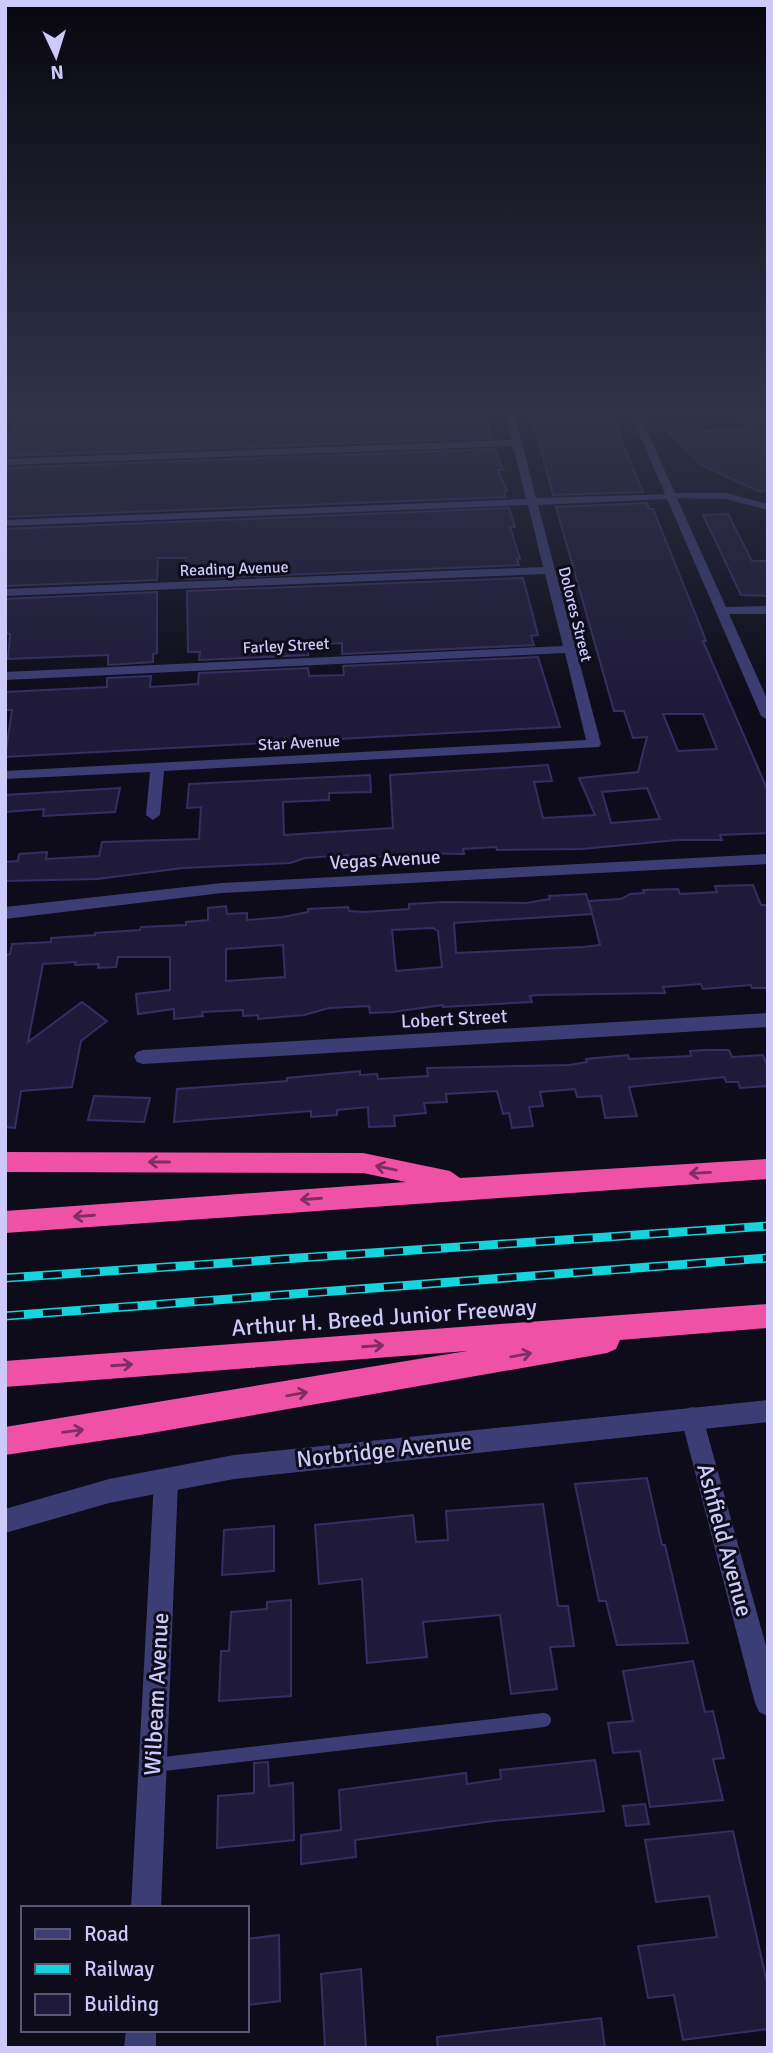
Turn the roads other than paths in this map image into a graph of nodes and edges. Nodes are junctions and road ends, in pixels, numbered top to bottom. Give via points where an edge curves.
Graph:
1 (411, 507) edge
2 (533, 507) edge
3 (676, 507) edge
4 (5, 523) edge
5 (549, 570) junction
6 (5, 593) edge
7 (768, 610) edge
8 (722, 611) junction
9 (569, 649) junction
10 (5, 676) edge
11 (768, 716) edge
12 (594, 744) joint
13 (157, 767) junction
14 (5, 775) edge
15 (153, 815) dead end
16 (768, 859) edge
17 (5, 913) edge
18 (768, 1020) edge
19 (142, 1057) dead end
20 (5, 1161) edge
21 (768, 1169) edge
22 (476, 1187) junction
23 (5, 1222) edge
24 (768, 1316) edge
25 (730, 1319) junction
26 (5, 1374) edge
27 (768, 1411) edge
28 (692, 1418) junction
29 (5, 1441) edge
30 (166, 1480) junction
31 (5, 1521) edge
32 (768, 1703) edge
33 (544, 1720) dead end
34 (153, 1765) junction
35 (146, 1906) edge

1 - 4 street
2 - 5 street, Dolores Street
3 - 8 street
5 - 6 street, Reading Avenue
5 - 9 street, Dolores Street
7 - 8 street
8 - 11 street
9 - 10 street, Farley Street
9 - 12 street, Dolores Street
12 - 13 street, Star Avenue
13 - 14 street, Star Avenue
13 - 15 street
16 - 17 street, Vegas Avenue via 222,888
18 - 19 street, Lobert Street
22 -> 20 highway via 363,1163
21 -> 22 highway
22 -> 23 highway
24 - 25 highway, Arthur H. Breed Junior Freeway
26 -> 25 highway, Arthur H. Breed Junior Freeway
29 -> 25 highway
27 - 28 street, Norbridge Avenue
28 - 30 street, Norbridge Avenue via 294,1459
28 - 32 street, Ashfield Avenue
30 - 31 street, Norbridge Avenue via 70,1500
30 - 34 street, Wilbeam Avenue
33 - 34 lane
34 - 35 street, Wilbeam Avenue

